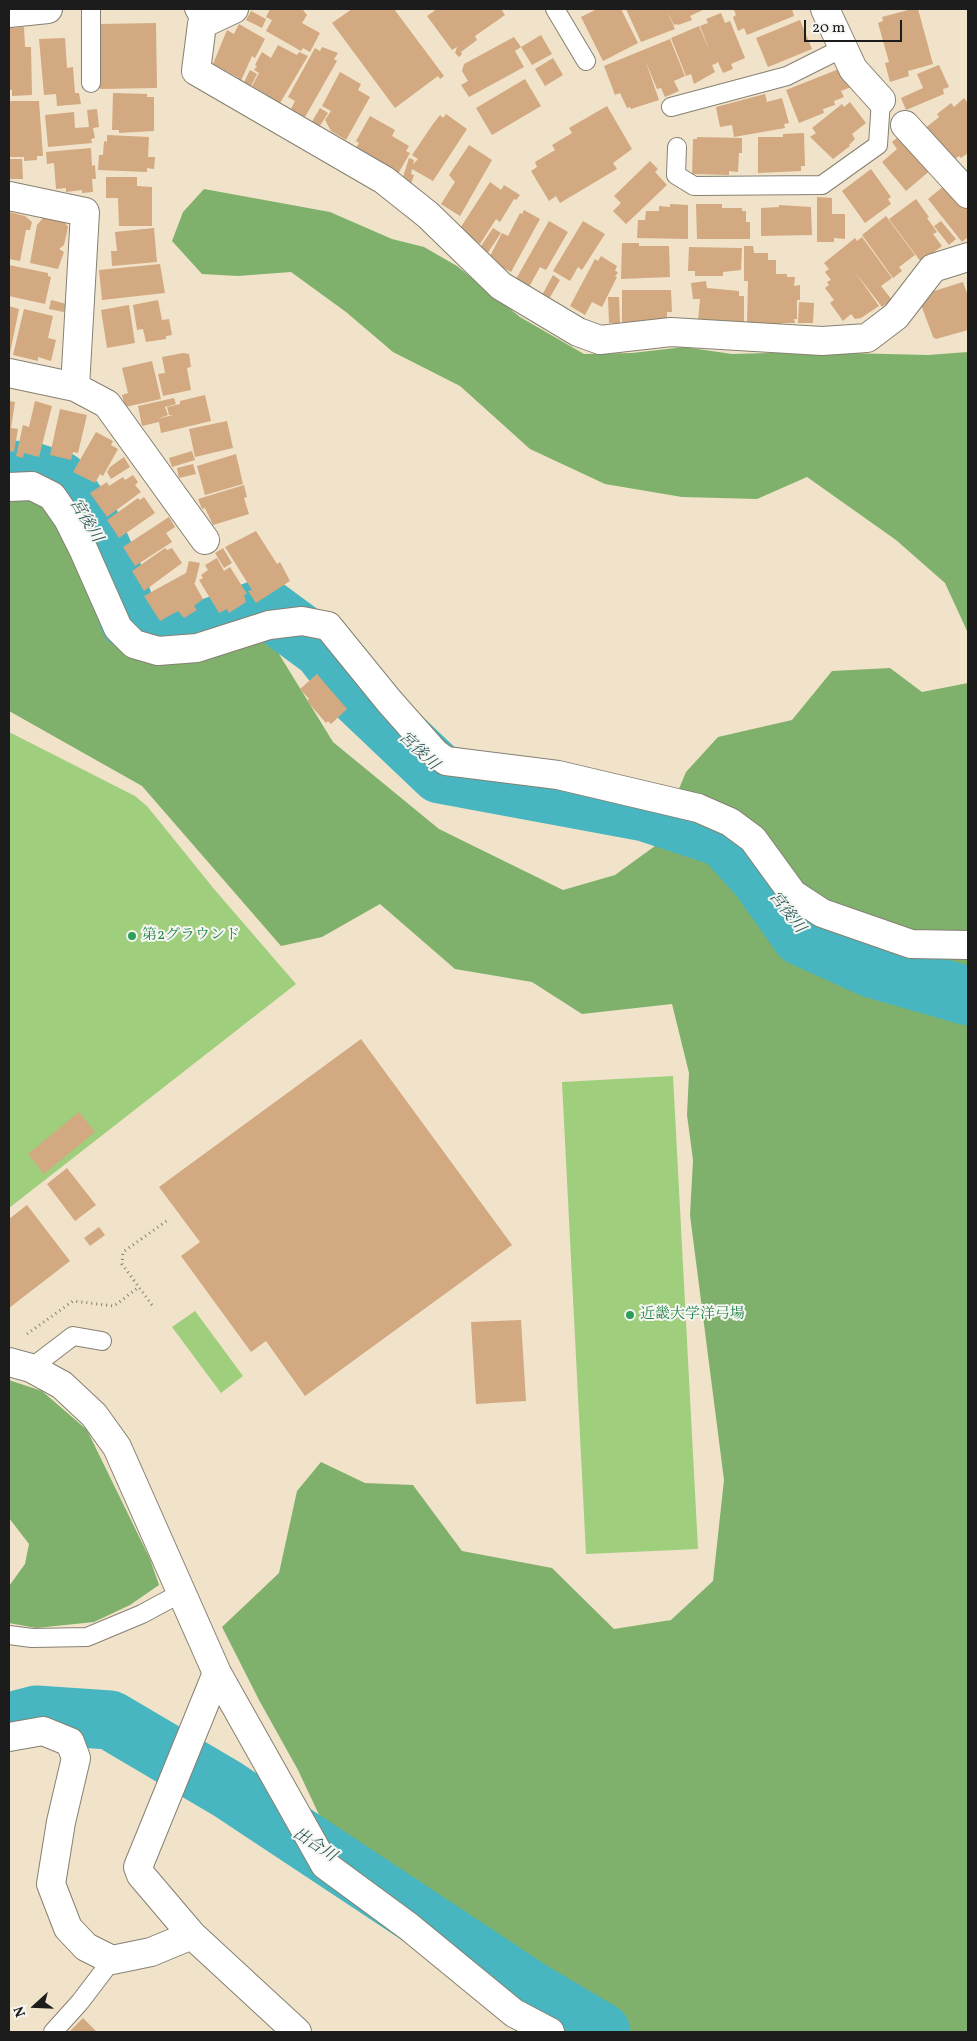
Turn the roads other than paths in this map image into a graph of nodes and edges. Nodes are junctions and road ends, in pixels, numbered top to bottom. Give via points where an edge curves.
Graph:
1 (48, 9) edge
2 (91, 9) edge
3 (234, 9) edge
4 (555, 9) edge
5 (825, 9) edge
6 (9, 13) edge
7 (198, 16) edge
8 (843, 48) junction
9 (586, 61) dead end
10 (91, 83) dead end
11 (881, 100) joint
12 (671, 107) dead end
13 (905, 125) dead end
14 (677, 147) dead end
15 (968, 194) edge
16 (9, 196) edge
17 (968, 257) edge
18 (9, 373) edge
19 (75, 386) junction
20 (9, 487) edge
21 (205, 540) dead end
22 (968, 945) edge
23 (102, 1341) dead end
24 (20, 1365) edge
25 (181, 1593) junction
26 (9, 1635) edge
27 (217, 1673) junction
28 (9, 1737) edge
29 (192, 1935) junction
30 (112, 1960) junction
31 (54, 2032) edge
32 (297, 2032) edge
33 (550, 2032) edge

1 - 6 street
2 - 10 lane
3 - 7 street
4 - 9 lane
5 - 8 street
7 - 17 street via 196,71 384,180 428,215 502,286 578,332 600,340 671,332 822,340 867,338 896,316 933,268
8 - 11 street via 853,69
8 - 12 lane via 787,76
11 - 14 lane via 878,145 822,185 694,186 676,175
13 - 15 street
16 - 19 street via 85,212
18 - 19 street
19 - 21 street via 107,404
20 - 22 street via 32,486 52,496 68,519 118,628 134,644 158,651 197,648 269,625 302,621 328,626 435,753 446,761 558,775 698,808 730,822 753,839 793,894 822,913 911,944
23 - 24 lane via 73,1336
24 - 25 street via 62,1385 94,1415 117,1447
25 - 26 lane via 87,1637
25 - 27 street
27 - 29 street via 138,1867 141,1875
27 - 33 street via 325,1865 408,1926 514,2012
28 - 30 street via 43,1731 70,1742 76,1758 51,1884 68,1928 86,1947
29 - 30 street via 151,1952
29 - 32 street
30 - 31 lane

